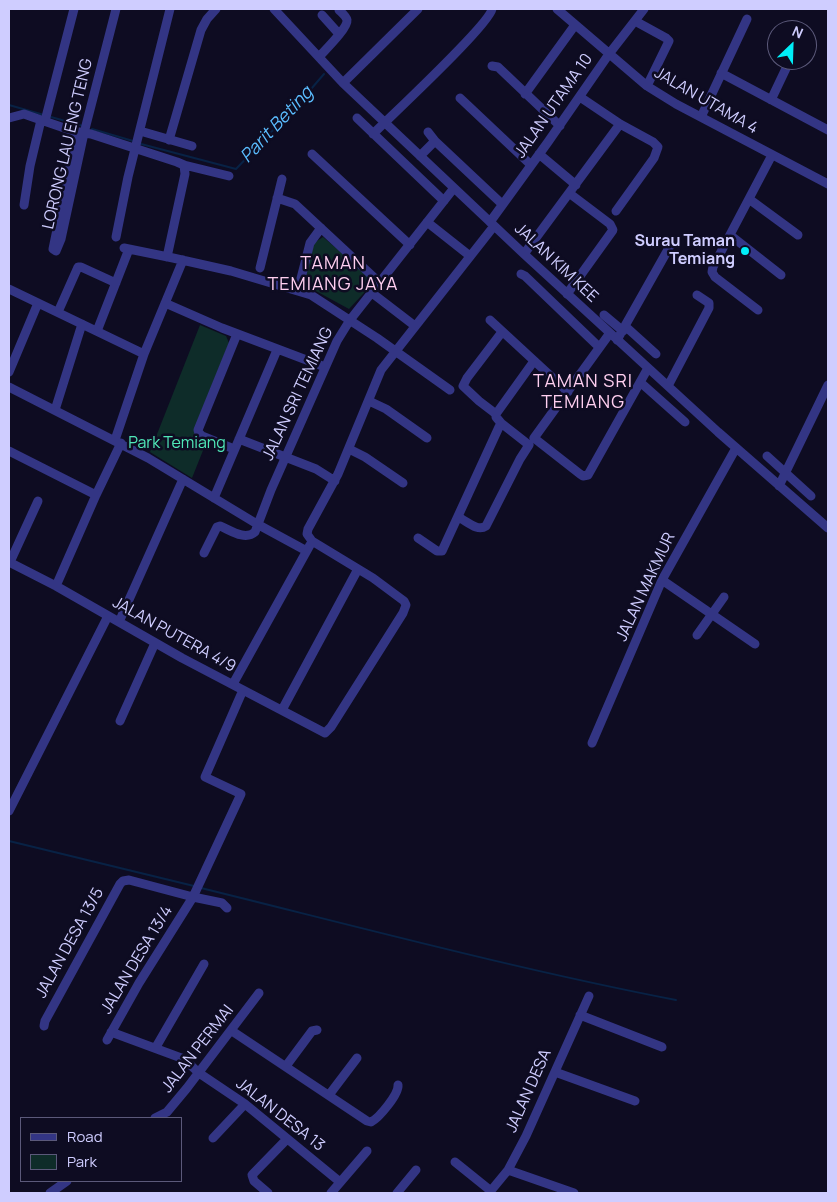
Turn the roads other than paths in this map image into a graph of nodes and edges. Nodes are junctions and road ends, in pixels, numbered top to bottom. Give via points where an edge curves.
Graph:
1 (74, 9) edge
2 (116, 9) edge
3 (170, 9) edge
4 (216, 9) edge
5 (274, 9) edge
6 (418, 9) edge
7 (492, 9) edge
8 (557, 9) edge
9 (644, 9) edge
10 (339, 10) dead end
11 (322, 15) dead end
12 (747, 18) dead end
13 (635, 21) junction
14 (575, 25) junction
15 (339, 34) junction
16 (609, 54) junction
17 (319, 57) junction
18 (492, 66) dead end
19 (785, 70) edge
20 (721, 73) junction
21 (343, 83) junction
22 (647, 86) junction
23 (526, 94) junction
24 (580, 97) junction
25 (460, 98) dead end
26 (771, 100) junction
27 (45, 117) junction
28 (701, 117) junction
29 (12, 118) edge
30 (358, 118) dead end
31 (384, 122) junction
32 (620, 124) junction
33 (560, 126) junction
34 (83, 129) junction
35 (828, 130) edge
36 (428, 132) dead end
37 (373, 134) junction
38 (137, 140) junction
39 (169, 140) junction
40 (435, 141) junction
41 (192, 146) dead end
42 (312, 154) dead end
43 (539, 154) junction
44 (772, 155) junction
45 (420, 156) junction
46 (184, 165) junction
47 (532, 165) junction
48 (229, 176) dead end
49 (282, 179) dead end
50 (828, 184) edge
51 (576, 185) junction
52 (454, 188) junction
53 (569, 194) junction
54 (277, 198) junction
55 (749, 199) junction
56 (444, 201) junction
57 (502, 204) junction
58 (24, 206) dead end
59 (616, 211) dead end
60 (427, 222) junction
61 (492, 224) junction
62 (321, 228) junction
63 (730, 235) junction
64 (798, 235) dead end
65 (116, 237) dead end
66 (410, 245) junction
67 (670, 246) dead end
68 (524, 254) junction
69 (470, 256) junction
70 (167, 257) junction
71 (183, 260) junction
72 (260, 268) dead end
73 (520, 274) dead end
74 (781, 275) dead end
75 (116, 283) junction
76 (380, 283) junction
77 (9, 289) edge
78 (298, 290) junction
79 (566, 292) junction
80 (372, 293) junction
81 (697, 295) dead end
82 (38, 303) junction
83 (553, 303) junction
84 (165, 304) junction
85 (758, 310) dead end
86 (58, 312) junction
87 (604, 315) dead end
88 (350, 320) junction
89 (490, 320) dead end
90 (82, 324) junction
91 (415, 326) junction
92 (624, 328) junction
93 (97, 331) junction
94 (502, 332) junction
95 (610, 333) junction
96 (237, 334) junction
97 (617, 340) junction
98 (599, 347) junction
99 (277, 350) junction
100 (396, 351) junction
101 (144, 354) junction
102 (656, 354) dead end
103 (534, 361) junction
104 (325, 368) junction
105 (648, 368) junction
106 (9, 372) edge
107 (640, 382) junction
108 (828, 385) edge
109 (668, 386) junction
110 (9, 387) edge
111 (450, 390) dead end
112 (568, 392) junction
113 (369, 401) junction
114 (55, 410) junction
115 (496, 414) junction
116 (685, 422) dead end
117 (501, 423) junction
118 (427, 438) dead end
119 (239, 439) junction
120 (118, 442) junction
121 (736, 448) junction
122 (234, 449) junction
123 (349, 449) junction
124 (9, 451) edge
125 (767, 456) dead end
126 (285, 457) junction
127 (786, 472) junction
128 (183, 479) junction
129 (334, 481) junction
130 (403, 483) dead end
131 (779, 486) junction
132 (96, 495) junction
133 (811, 496) dead end
134 (214, 498) junction
135 (38, 501) dead end
136 (458, 517) junction
137 (257, 524) junction
138 (828, 528) edge
139 (418, 538) dead end
140 (310, 539) junction
141 (303, 549) dead end
142 (204, 553) dead end
143 (9, 562) edge
144 (358, 569) junction
145 (662, 580) junction
146 (56, 586) junction
147 (724, 597) dead end
148 (712, 615) junction
149 (108, 616) junction
150 (119, 622) junction
151 (697, 636) dead end
152 (156, 643) junction
153 (755, 644) dead end
154 (233, 684) junction
155 (243, 690) junction
156 (282, 710) junction
157 (120, 722) dead end
158 (592, 743) dead end
159 (9, 811) edge
160 (193, 897) junction
161 (227, 908) dead end
162 (204, 964) dead end
163 (260, 993) dead end
164 (589, 996) dead end
165 (580, 1015) junction
166 (44, 1026) dead end
167 (317, 1030) dead end
168 (232, 1031) junction
169 (156, 1047) junction
170 (662, 1047) dead end
171 (357, 1058) dead end
172 (286, 1066) junction
173 (555, 1072) junction
174 (199, 1074) junction
175 (398, 1085) dead end
176 (329, 1095) junction
177 (635, 1101) dead end
178 (245, 1104) junction
179 (158, 1117) edge
180 (213, 1138) dead end
181 (287, 1138) junction
182 (367, 1151) dead end
183 (455, 1162) dead end
184 (416, 1170) dead end
185 (508, 1170) junction
186 (66, 1182) edge
187 (338, 1189) edge
188 (486, 1191) edge
189 (50, 1193) edge
190 (268, 1193) edge
191 (397, 1193) edge
192 (574, 1193) edge

1 - 27 street
2 - 34 street, LORONG LAU ENG TENG
3 - 38 street
4 - 39 street via 201,30
5 - 17 street, JALAN KIM KEE
6 - 21 street
7 - 31 street via 491,15
8 - 14 street, JALAN UTAMA 4
9 - 13 street, JALAN UTAMA 10
10 - 15 street via 347,22
11 - 15 street
12 - 20 street
13 - 16 street, JALAN UTAMA 10
13 - 22 street via 668,41
14 - 16 street, JALAN UTAMA 4
14 - 23 street
15 - 17 street
16 - 22 street, JALAN UTAMA 4
16 - 24 street, JALAN UTAMA 10
17 - 21 street, JALAN KIM KEE
18 - 23 street via 498,67
19 - 26 street
20 - 26 street
20 - 28 street
21 - 31 street, JALAN KIM KEE
22 - 28 street, JALAN UTAMA 4
23 - 33 street
24 - 32 street
24 - 33 street, JALAN UTAMA 10
25 - 47 street
26 - 35 street
27 - 29 street via 24,114
27 - 34 street
27 - 58 street via 30,166
28 - 44 street, JALAN UTAMA 4
30 - 37 street
31 - 37 street
31 - 45 street, JALAN KIM KEE
32 - 51 street
32 - 59 street via 658,147 654,158
33 - 43 street, JALAN UTAMA 10
34 - 34 street, LORONG LAU ENG TENG via 61,239 56,251 53,249
34 - 38 street
36 - 40 street
37 - 56 street
38 - 39 street
38 - 46 street
38 - 65 street
39 - 41 street
40 - 45 street
40 - 57 street
42 - 66 street
43 - 47 street, JALAN UTAMA 10
43 - 51 street
44 - 50 street, JALAN UTAMA 4
44 - 55 street
45 - 52 street, JALAN KIM KEE
46 - 48 street
46 - 70 street via 185,174
47 - 57 street, JALAN UTAMA 10
49 - 54 street
51 - 53 street
52 - 56 street, JALAN SRI TEMIANG
52 - 61 street, JALAN KIM KEE
53 - 68 street
53 - 79 street via 610,224 613,230
54 - 62 street via 295,204
54 - 72 street
55 - 63 street
55 - 64 street
56 - 60 street, JALAN SRI TEMIANG
57 - 61 street, JALAN UTAMA 10
60 - 66 street, JALAN SRI TEMIANG
60 - 69 street
61 - 68 street, JALAN KIM KEE
61 - 69 street, JALAN UTAMA 10
62 - 76 street
62 - 78 street via 310,243
63 - 74 street
63 - 85 street via 712,272
66 - 76 street, JALAN SRI TEMIANG
67 - 92 street
68 - 79 street, JALAN KIM KEE
69 - 91 street, JALAN UTAMA 10
70 - 71 street
70 - 75 street via 127,249
71 - 78 street
71 - 84 street
73 - 83 street
75 - 86 street via 78,267
75 - 93 street
76 - 80 street, JALAN SRI TEMIANG
77 - 82 street
78 - 88 street via 319,299
79 - 83 street
79 - 95 street, JALAN KIM KEE
80 - 88 street, JALAN SRI TEMIANG
80 - 91 street
81 - 109 street via 709,306
82 - 86 street
82 - 106 street
83 - 98 street
84 - 96 street
84 - 101 street
86 - 90 street
87 - 92 street
88 - 100 street
88 - 104 street, JALAN SRI TEMIANG
89 - 94 street
90 - 93 street
90 - 114 street
91 - 100 street, JALAN UTAMA 10
92 - 97 street
92 - 102 street
93 - 101 street
94 - 103 street
94 - 115 street via 463,386
95 - 97 street, JALAN KIM KEE
95 - 98 street
96 - 99 street
96 - 122 street via 198,430 202,436
97 - 105 street, JALAN KIM KEE
98 - 112 street
99 - 104 street
99 - 119 street
100 - 111 street
100 - 113 street, JALAN UTAMA 10 via 381,370
101 - 120 street
103 - 112 street
103 - 115 street
104 - 126 street, JALAN SRI TEMIANG
105 - 107 street
105 - 109 street, JALAN KIM KEE
107 - 112 street via 588,475 583,476 534,438
107 - 116 street
108 - 127 street
109 - 121 street, JALAN KIM KEE
110 - 114 street
113 - 118 street
113 - 123 street, JALAN UTAMA 10
114 - 120 street
115 - 117 street
117 - 136 street
117 - 136 street via 530,445 486,526 478,528
119 - 122 street
119 - 126 street
120 - 128 street
120 - 132 street
121 - 131 street, JALAN KIM KEE
121 - 145 street, JALAN MAKMUR
122 - 134 street
123 - 129 street, JALAN UTAMA 10
123 - 130 street
124 - 132 street
125 - 127 street
126 - 129 street via 316,469
126 - 137 street, JALAN SRI TEMIANG
127 - 131 street
127 - 133 street
128 - 134 street
128 - 150 street
129 - 140 street, JALAN UTAMA 10 via 308,529
131 - 138 street, JALAN KIM KEE
132 - 146 street
134 - 137 street
135 - 143 street
136 - 139 street via 442,551
137 - 141 street
137 - 142 street via 253,534 246,536 217,527
140 - 144 street
140 - 154 street, JALAN UTAMA 10
143 - 146 street, JALAN PUTERA 4/9
144 - 156 street
144 - 156 street, JALAN PUTERA 4/9 via 404,601 403,613 325,733
145 - 148 street
145 - 158 street, JALAN MAKMUR
146 - 149 street, JALAN PUTERA 4/9
147 - 148 street
148 - 151 street
148 - 153 street
149 - 150 street, JALAN PUTERA 4/9
149 - 159 street
150 - 152 street, JALAN PUTERA 4/9
152 - 154 street, JALAN PUTERA 4/9
152 - 157 street
154 - 155 street, JALAN PUTERA 4/9
155 - 156 street, JALAN PUTERA 4/9
155 - 160 street, JALAN DESA 13/4 via 205,778 241,794
160 - 161 street via 222,903
160 - 166 street, JALAN DESA 13/5 via 123,880
160 - 169 street, JALAN DESA 13/4 via 138,983 109,1036
162 - 169 street
163 - 168 street, JALAN PERMAI
164 - 165 street, JALAN DESA
165 - 170 street
165 - 173 street, JALAN DESA
167 - 172 street via 312,1031
168 - 172 street
168 - 174 street, JALAN PERMAI
169 - 174 street via 180,1056
171 - 176 street
172 - 176 street
173 - 177 street
173 - 185 street, JALAN DESA
174 - 178 street, JALAN DESA 13
174 - 179 street, JALAN PERMAI via 167,1112
175 - 176 street via 398,1091 370,1122
178 - 180 street
178 - 181 street, JALAN DESA 13
181 - 187 street, JALAN DESA 13
181 - 190 street via 252,1178
182 - 187 street
183 - 188 street
184 - 191 street
185 - 188 street, JALAN DESA
185 - 192 street
186 - 189 street

